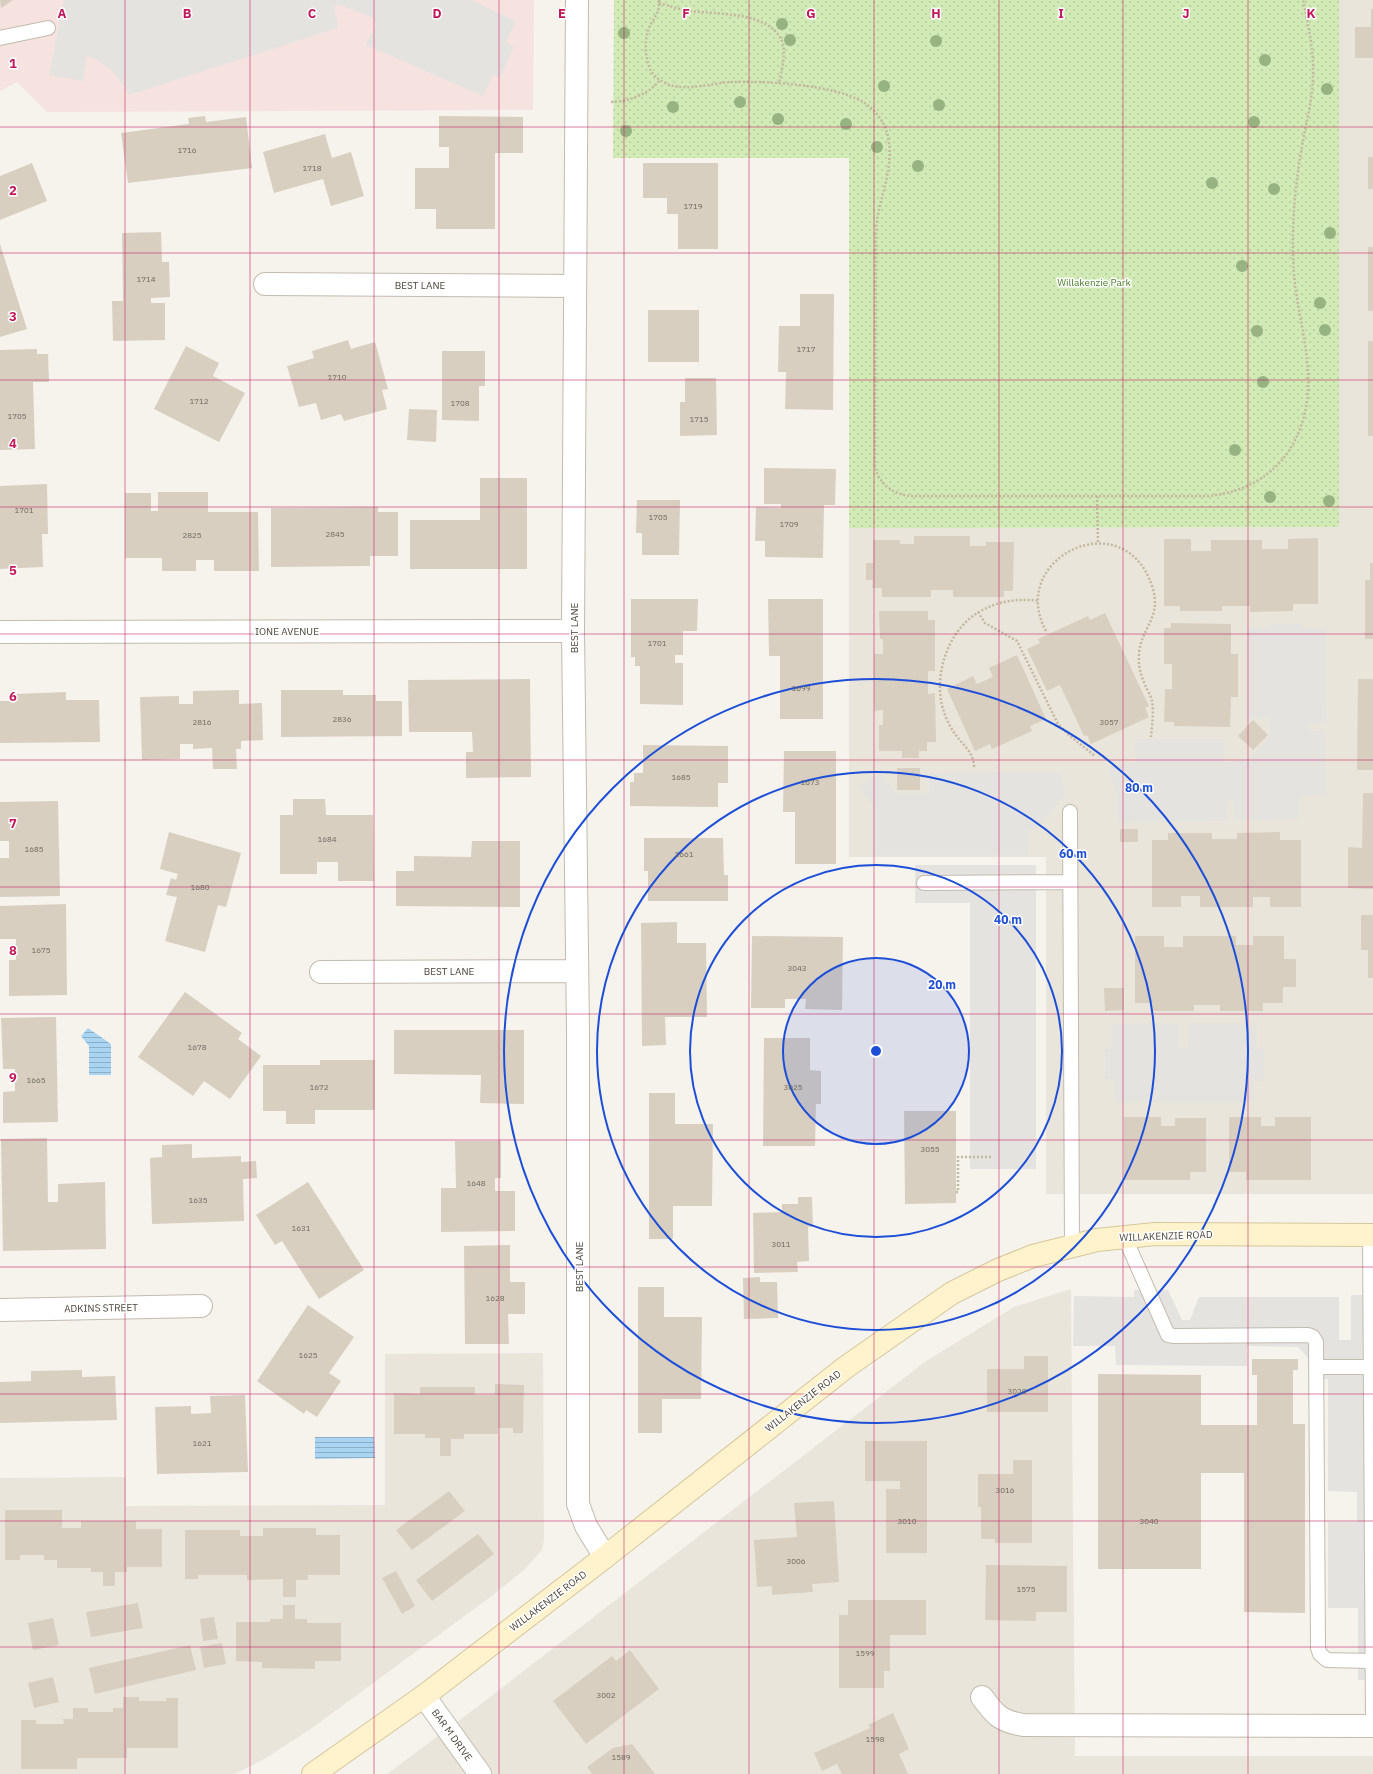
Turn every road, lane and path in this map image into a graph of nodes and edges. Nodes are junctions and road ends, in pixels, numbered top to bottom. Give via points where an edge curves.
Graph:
1 (577, 0) edge
2 (1303, 0) edge
3 (659, 2) edge
4 (48, 28) dead end
5 (0, 38) edge
6 (660, 80) junction
7 (779, 84) junction
8 (610, 102) dead end
9 (266, 284) dead end
10 (575, 286) junction
11 (1097, 496) junction
12 (1098, 543) junction
13 (1038, 601) junction
14 (978, 612) junction
15 (573, 630) junction
16 (1046, 631) dead end
17 (0, 632) edge
18 (1151, 737) dead end
19 (1096, 756) dead end
20 (974, 767) dead end
21 (1070, 812) dead end
22 (1070, 882) junction
23 (924, 883) dead end
24 (577, 971) junction
25 (321, 972) dead end
26 (991, 1157) dead end
27 (956, 1192) dead end
28 (1372, 1235) edge
29 (1124, 1236) junction
30 (1072, 1244) junction
31 (201, 1306) dead end
32 (0, 1310) edge
33 (1317, 1367) junction
34 (1371, 1367) junction
35 (605, 1557) junction
36 (1372, 1661) edge
37 (424, 1696) junction
38 (982, 1697) dead end
39 (1373, 1726) edge
40 (313, 1774) edge
41 (480, 1774) edge

1 - 10 street, BEST LANE
2 - 11 path via 1313,74 1296,183 1293,220 1295,285 1309,374 1305,412 1298,434 1278,466 1227,493 1209,496
3 - 6 path via 659,10 647,35 646,52 651,71
3 - 7 path via 690,11 754,19 772,28 782,41 783,48
4 - 5 lane
6 - 7 path via 679,87 730,82
6 - 8 path via 630,100
7 - 11 path via 838,92 862,101 880,117 888,137 889,171 878,207 876,232 875,467 879,478 888,488 905,496
9 - 10 street, BEST LANE
10 - 15 street, BEST LANE
11 - 12 path
12 - 13 path via 1075,547 1059,558 1044,579
12 - 18 path via 1116,547 1135,558 1147,574 1153,588 1154,614 1142,639 1139,655 1139,671 1152,700
13 - 14 path via 1017,600 998,603
13 - 16 path
14 - 19 path via 985,623 1017,641 1058,724
14 - 20 path via 950,643 941,669 940,690 947,720 972,754
15 - 17 street, IONE AVENUE
15 - 24 street, BEST LANE
21 - 22 lane
22 - 23 lane
22 - 30 lane
24 - 25 street, BEST LANE
24 - 35 street, BEST LANE via 578,1504 586,1526
26 - 27 path via 958,1157
28 - 29 street, WILLAKENZIE ROAD
28 - 34 lane
29 - 30 street, WILLAKENZIE ROAD
29 - 33 lane via 1168,1335 1308,1335 1316,1342
30 - 35 street, WILLAKENZIE ROAD via 998,1270 952,1294 846,1367
31 - 32 street, ADKINS STREET
33 - 34 lane
33 - 36 lane via 1318,1648 1327,1660
34 - 36 lane
35 - 37 street, WILLAKENZIE ROAD
36 - 39 lane
37 - 40 street, WILLAKENZIE ROAD
37 - 41 street, BAR M DRIVE
38 - 39 street via 1001,1720 1022,1725

